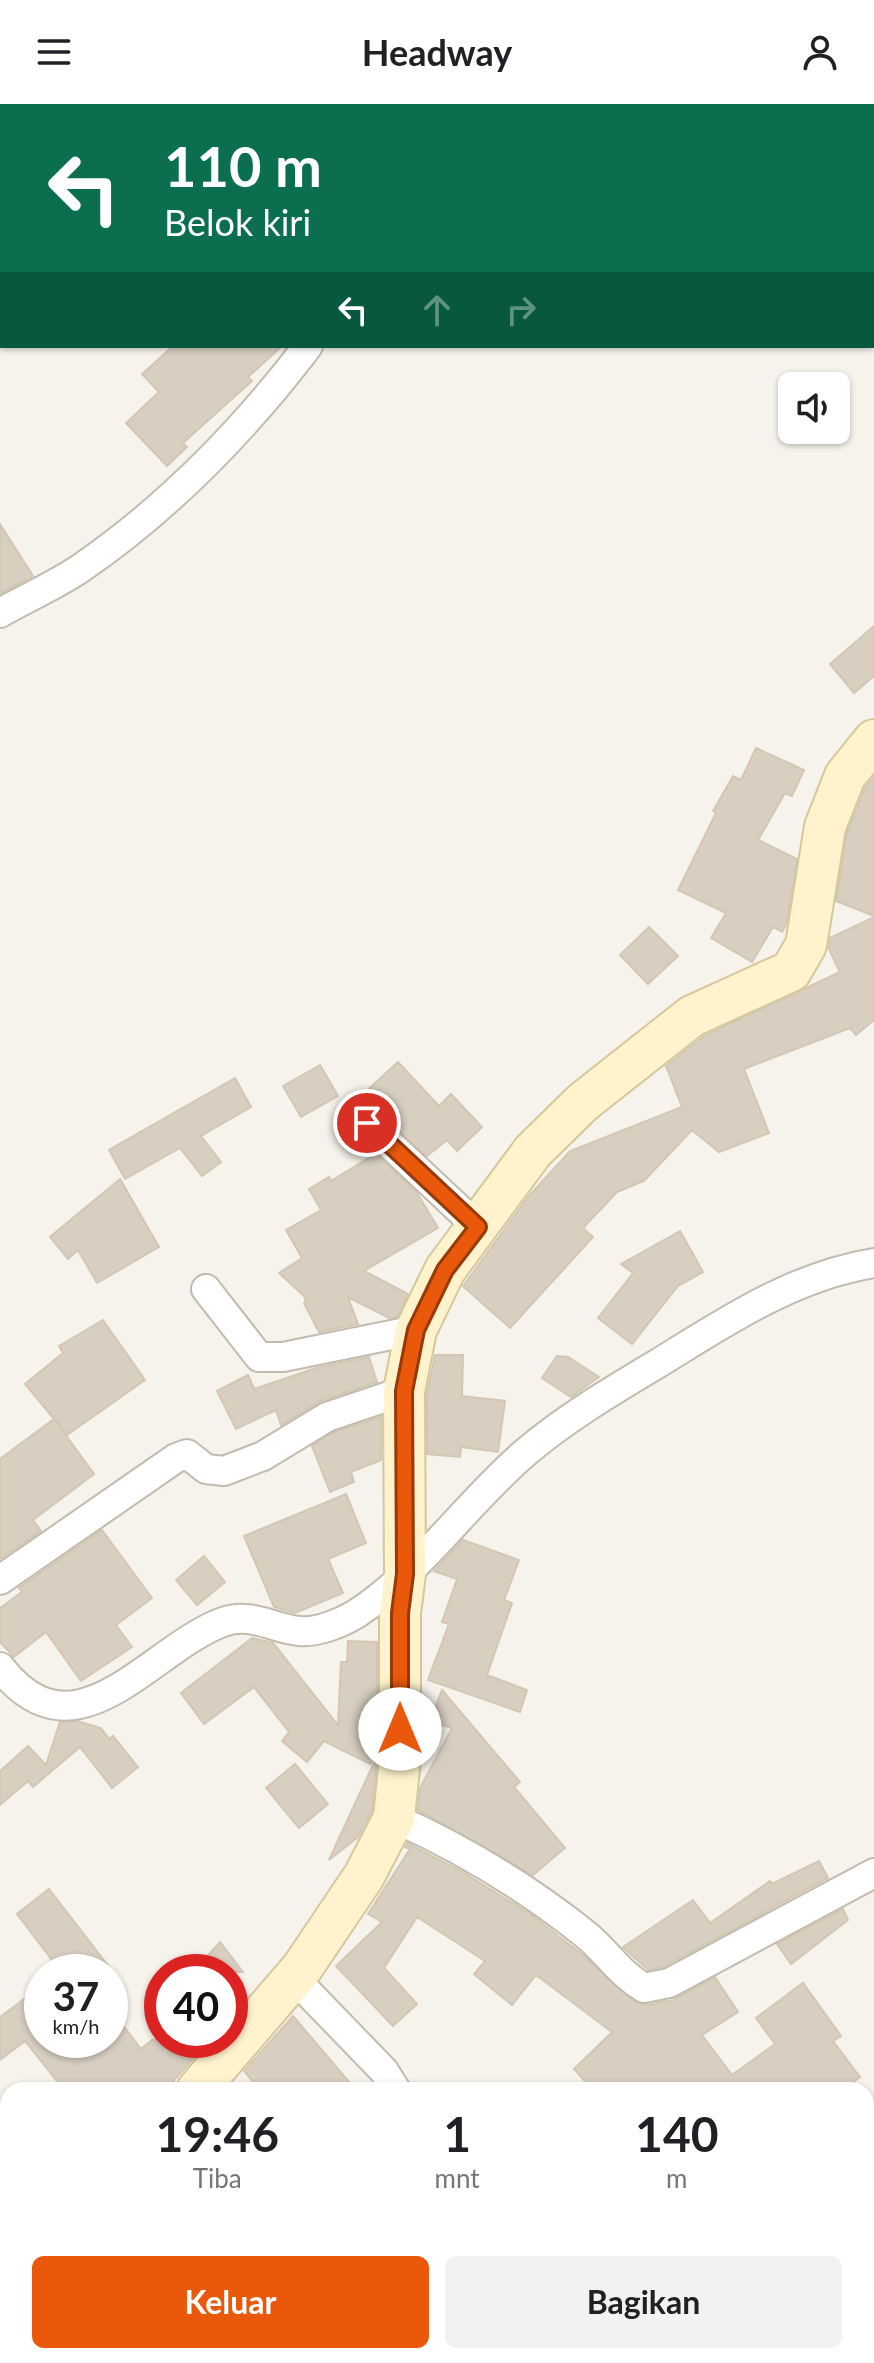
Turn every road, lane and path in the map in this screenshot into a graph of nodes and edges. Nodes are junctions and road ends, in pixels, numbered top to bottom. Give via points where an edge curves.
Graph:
1 (306, 348) edge
2 (0, 613) edge
3 (874, 740) edge
4 (367, 1123) dead end
5 (478, 1227) junction
6 (874, 1263) edge
7 (206, 1289) dead end
8 (416, 1330) junction
9 (404, 1391) junction
10 (405, 1574) junction
11 (0, 1580) edge
12 (0, 1667) edge
13 (394, 1818) junction
14 (874, 1873) edge
15 (294, 1978) junction
16 (204, 2082) edge
17 (391, 2082) edge

1 - 2 street via 191,480 80,569
3 - 5 street via 845,776 825,827 806,945 791,971 692,1016 583,1102 533,1151
4 - 5 street
5 - 8 street via 445,1270
6 - 10 street via 759,1301 600,1398 526,1452
7 - 8 street via 259,1357 283,1357
8 - 9 street
9 - 10 street
9 - 11 street via 327,1417 263,1456 224,1471 206,1469 187,1454 176,1458
10 - 12 street via 355,1615 319,1630 299,1631 255,1618 224,1621 134,1681 84,1705 47,1703 15,1687
10 - 13 street
13 - 14 street via 460,1847 532,1895 588,1936 626,1977 644,1988 669,1983
13 - 15 street via 364,1876
15 - 16 street
15 - 17 street

